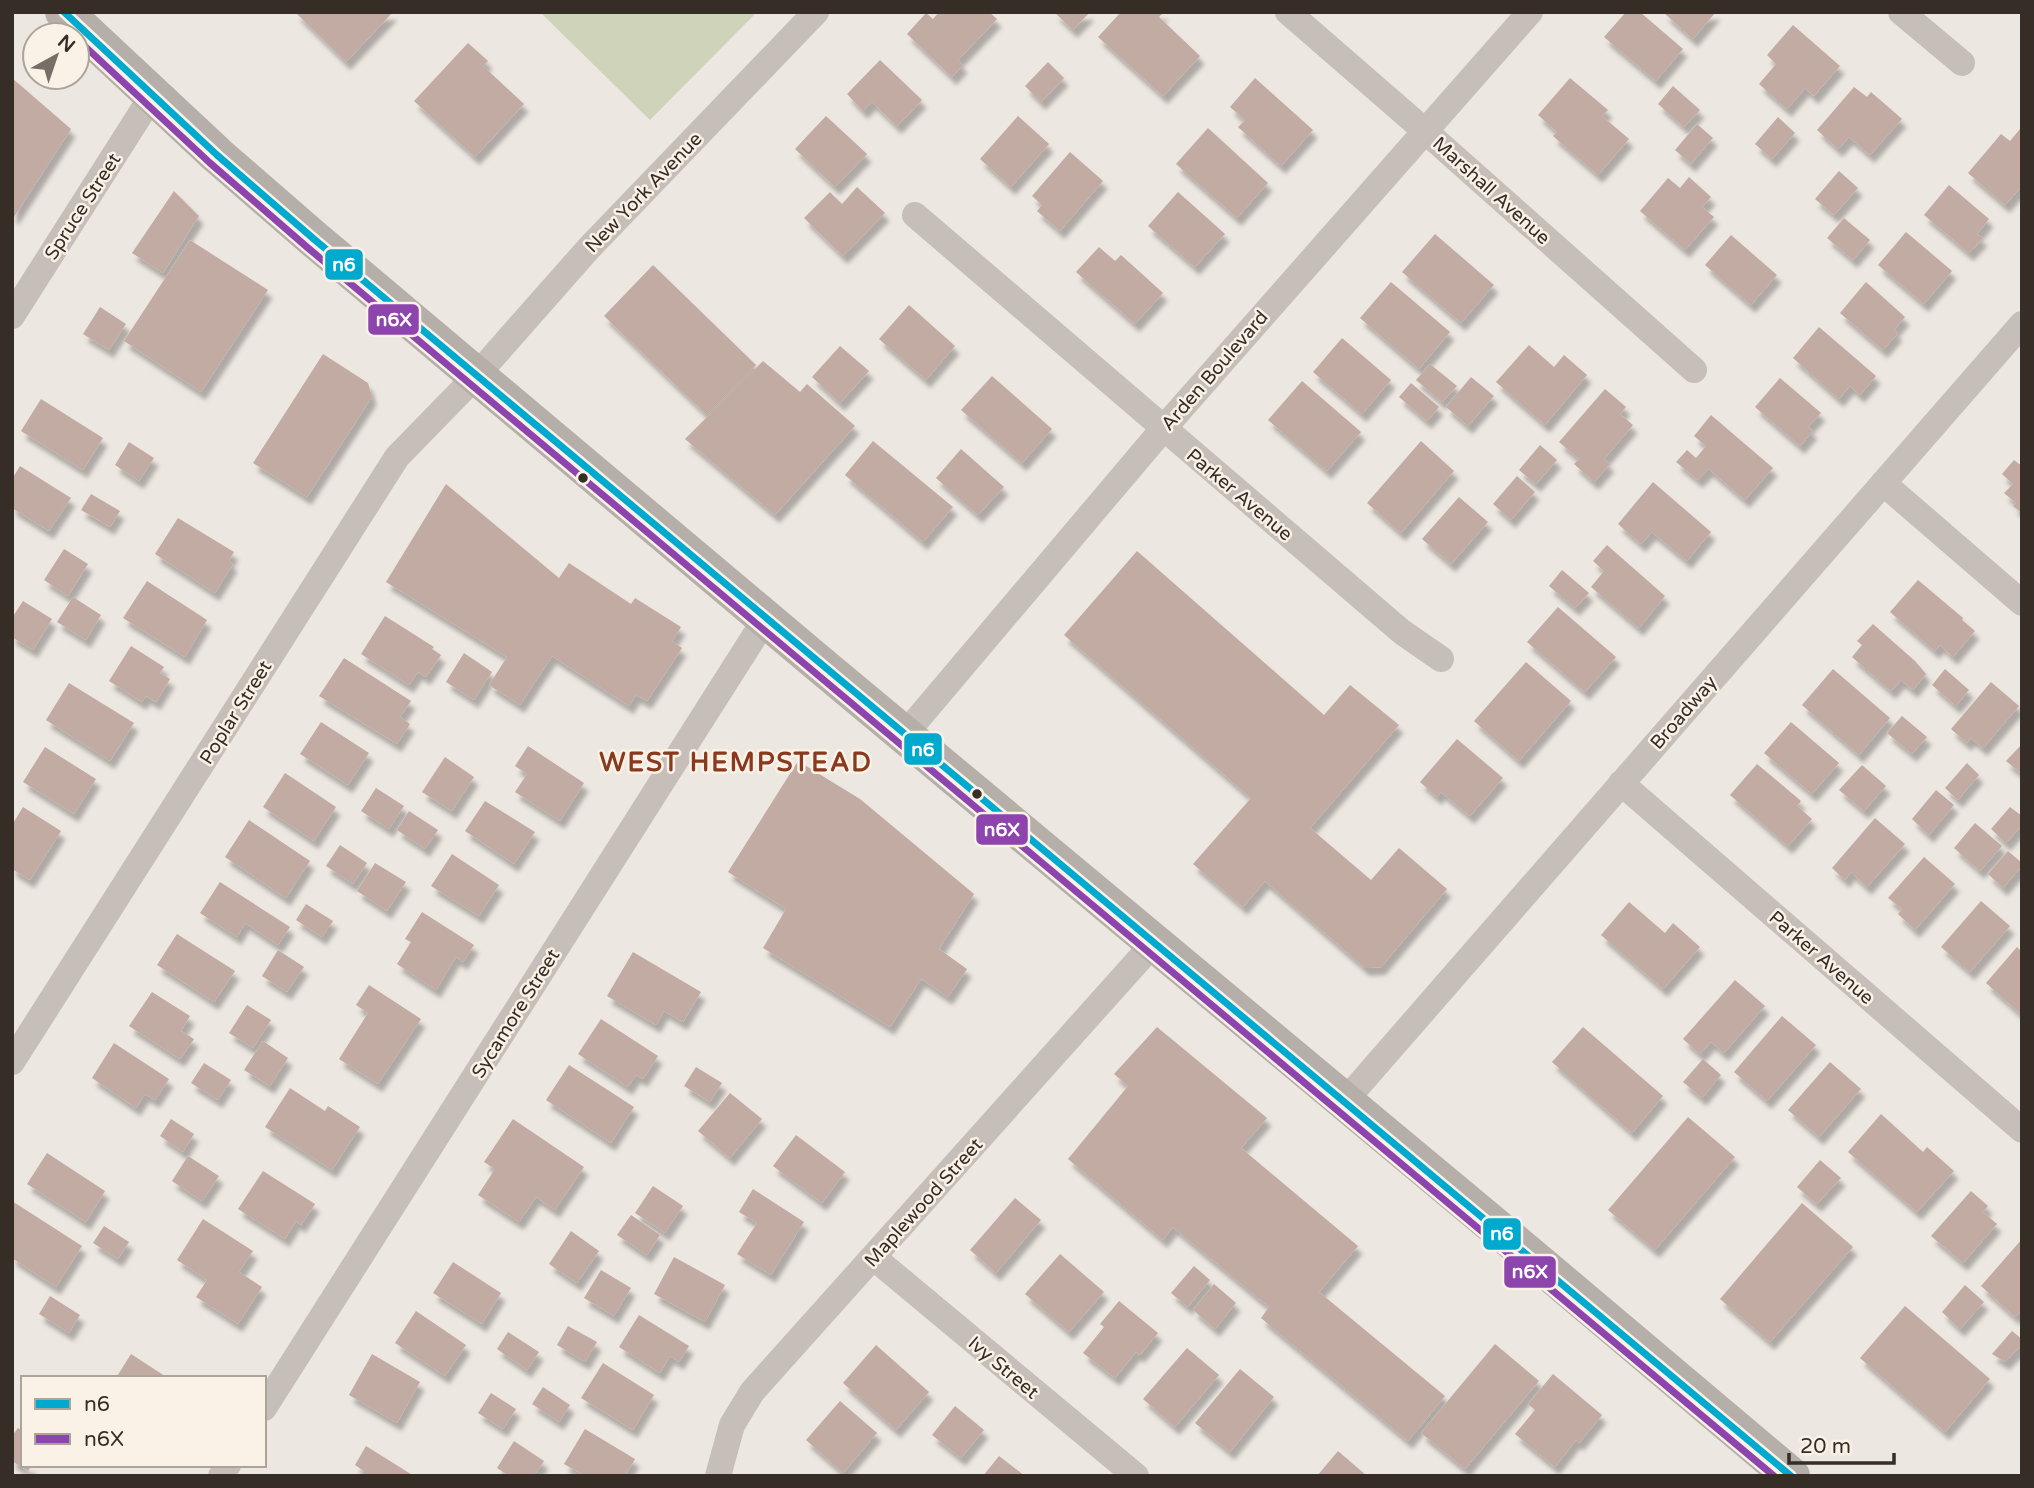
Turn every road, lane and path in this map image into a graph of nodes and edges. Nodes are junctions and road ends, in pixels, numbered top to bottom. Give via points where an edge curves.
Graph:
1 (64, 12) edge
2 (816, 12) edge
3 (1288, 12) edge
4 (1530, 12) edge
5 (1901, 12) edge
6 (1962, 63) dead end
7 (152, 96) junction
8 (1425, 131) junction
9 (915, 215) dead end
10 (12, 316) edge
11 (2022, 324) edge
12 (1694, 370) dead end
13 (476, 376) junction
14 (1163, 429) junction
15 (1883, 483) junction
16 (2022, 603) edge
17 (766, 618) junction
18 (1441, 659) dead end
19 (905, 734) junction
20 (1621, 783) junction
21 (1154, 943) junction
22 (12, 1062) edge
23 (1344, 1102) junction
24 (2022, 1130) edge
25 (873, 1257) junction
26 (266, 1405) edge
27 (718, 1476) edge
28 (1136, 1476) edge
29 (1791, 1476) edge

1 - 7 main road
2 - 13 street, New York Avenue via 589,248
3 - 8 street, Marshall Avenue
4 - 8 street, Arden Boulevard
5 - 6 street
7 - 10 street, Spruce Street
7 - 13 main road
8 - 12 street, Marshall Avenue
8 - 14 street, Arden Boulevard
9 - 14 street, Parker Avenue
11 - 15 street, Broadway
13 - 17 main road
13 - 22 street, Poplar Street via 397,457
14 - 18 street, Parker Avenue via 1402,632
14 - 19 street, Arden Boulevard
15 - 16 street
15 - 20 street, Broadway
17 - 19 main road
17 - 26 street, Sycamore Street
19 - 21 main road
20 - 23 street, Broadway
20 - 24 street, Parker Avenue
21 - 23 main road
21 - 25 street, Maplewood Street
23 - 29 main road
25 - 27 street, Maplewood Street via 752,1392 732,1425
25 - 28 street, Ivy Street

